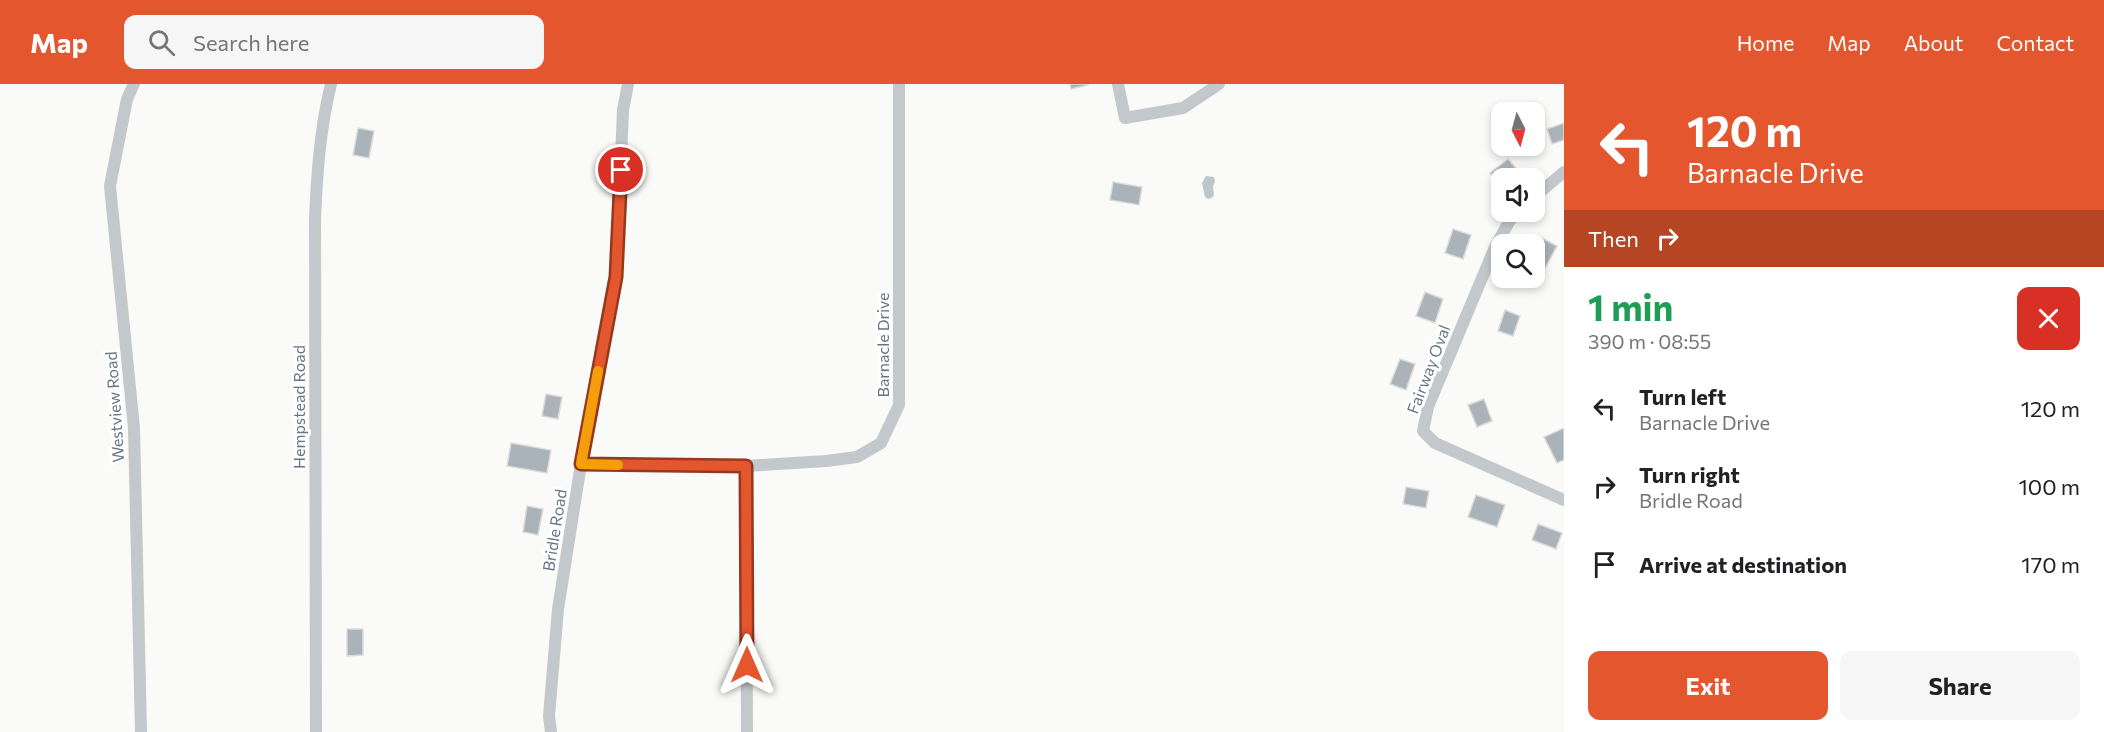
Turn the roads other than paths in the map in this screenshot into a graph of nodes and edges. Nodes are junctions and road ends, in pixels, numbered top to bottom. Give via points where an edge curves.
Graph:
1 (134, 84) edge
2 (331, 84) edge
3 (628, 84) edge
4 (899, 84) edge
5 (1118, 84) edge
6 (1219, 84) edge
7 (1564, 172) edge
8 (1545, 187) edge
9 (1509, 222) edge
10 (581, 464) junction
11 (746, 466) junction
12 (1564, 500) edge
13 (141, 732) edge
14 (316, 732) edge
15 (551, 732) edge
16 (747, 732) edge

1 - 13 street, Westview Road via 127,99 110,186 134,428
2 - 14 street, Hempstead Road via 321,133 315,219
3 - 10 street, Bridle Road via 616,277
4 - 11 street, Barnacle Drive via 899,405 881,443 856,457
5 - 6 street via 1125,118 1183,108
7 - 8 street
9 - 12 street, Fairway Oval via 1428,407 1423,431 1435,443
10 - 11 street, Barnacle Drive
10 - 15 street, Bridle Road via 558,609
11 - 16 street

